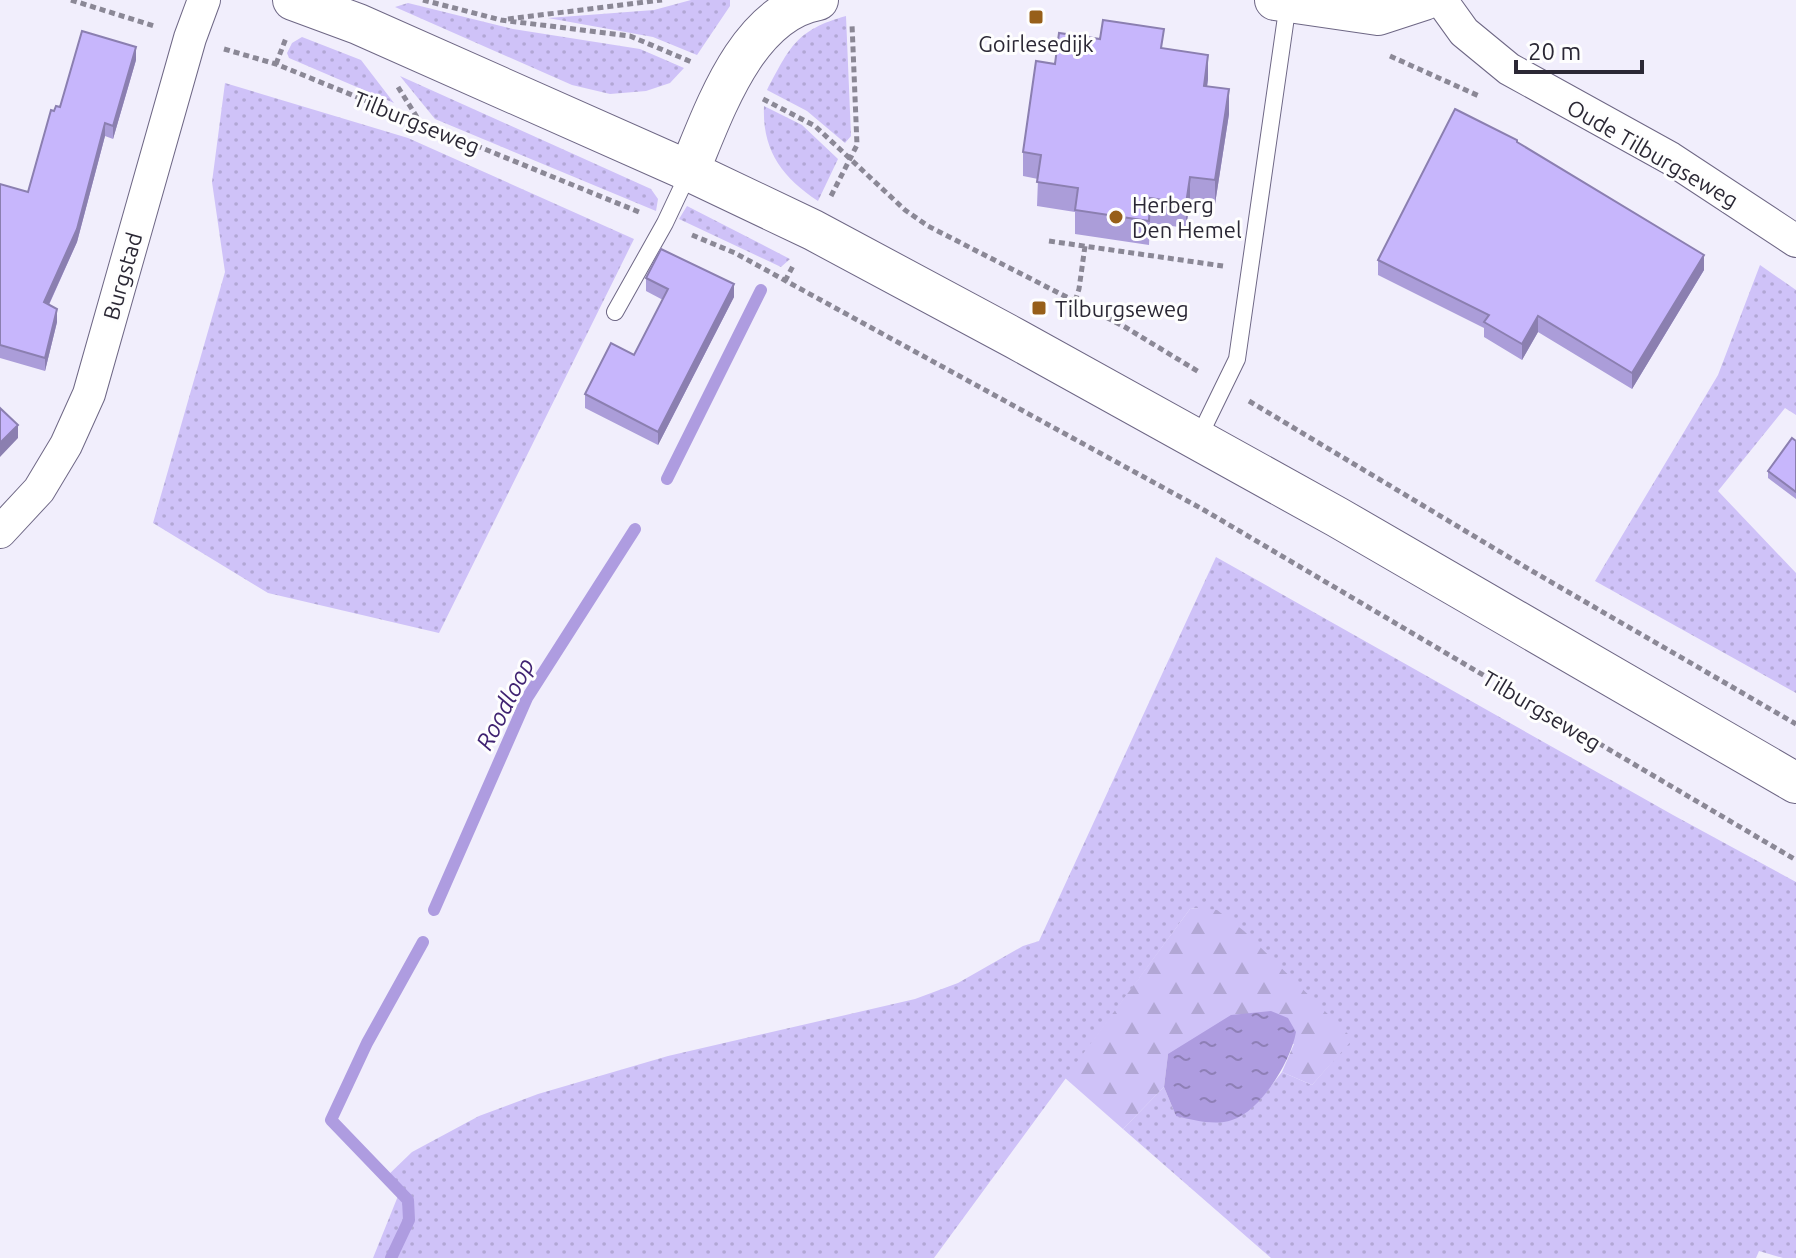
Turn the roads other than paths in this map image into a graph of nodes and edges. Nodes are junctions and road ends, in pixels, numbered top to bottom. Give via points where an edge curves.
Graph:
1 (204, 0) edge
2 (293, 0) edge
3 (1424, 0) edge
4 (1441, 0) edge
5 (1282, 1) edge
6 (835, 7) edge
7 (689, 171) junction
8 (1796, 241) edge
9 (615, 312) dead end
10 (1197, 440) junction
11 (0, 532) edge
12 (1796, 783) edge

1 - 11 street, Burgstad via 89,394 39,490
2 - 7 street
3 - 5 street via 1378,15
4 - 8 street, Oude Tilburgseweg via 1464,32 1509,69 1670,158
5 - 10 lane via 1237,359
6 - 7 street via 801,3 766,26 727,82
7 - 9 lane
7 - 10 street via 826,237
10 - 12 street

